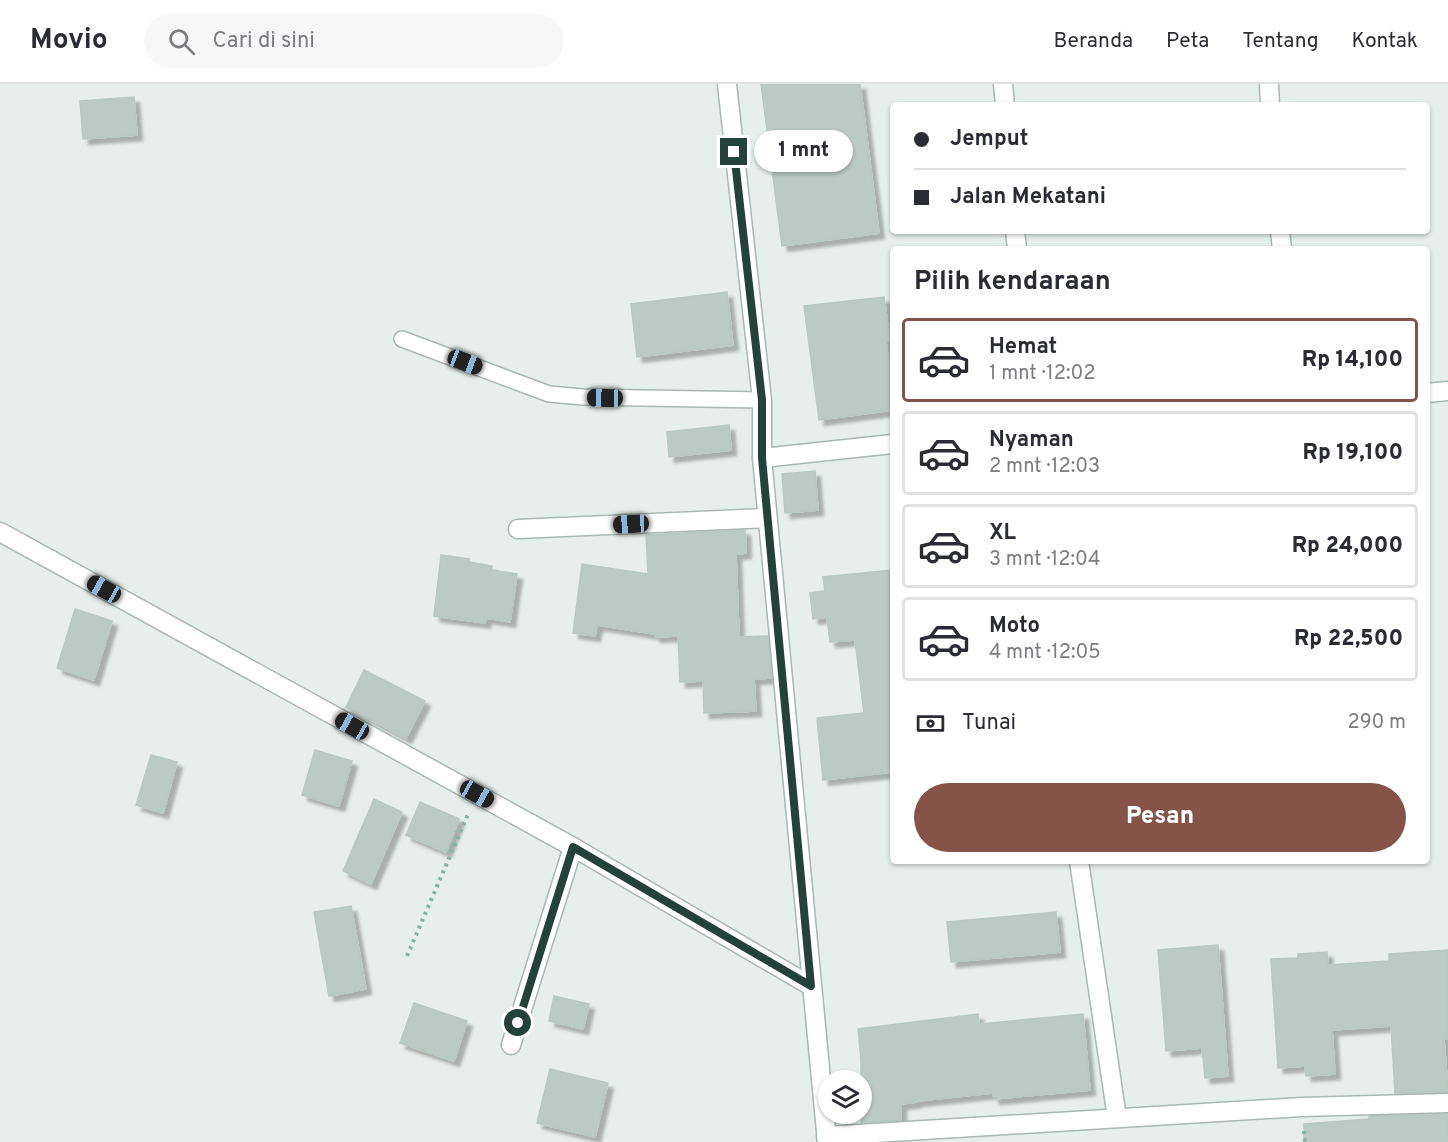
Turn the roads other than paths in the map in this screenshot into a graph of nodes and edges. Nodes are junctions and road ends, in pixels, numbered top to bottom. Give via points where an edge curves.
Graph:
1 (727, 84) edge
2 (1003, 84) edge
3 (1269, 84) edge
4 (1005, 102) edge
5 (1270, 102) edge
6 (402, 339) dead end
7 (1448, 391) edge
8 (1430, 393) edge
9 (762, 400) junction
10 (890, 444) edge
11 (762, 458) junction
12 (767, 518) junction
13 (518, 529) dead end
14 (0, 532) edge
15 (573, 847) junction
16 (1079, 864) edge
17 (811, 986) junction
18 (511, 1045) dead end
19 (1448, 1103) edge
20 (1117, 1118) junction
21 (826, 1139) edge

1 - 9 street
2 - 4 street
3 - 5 street
6 - 9 lane via 549,394
7 - 8 street
9 - 11 street
10 - 11 street
11 - 12 street
12 - 13 street
12 - 17 street
14 - 15 street
15 - 17 street
15 - 18 street
16 - 20 street
17 - 21 street
19 - 20 street
20 - 21 street

